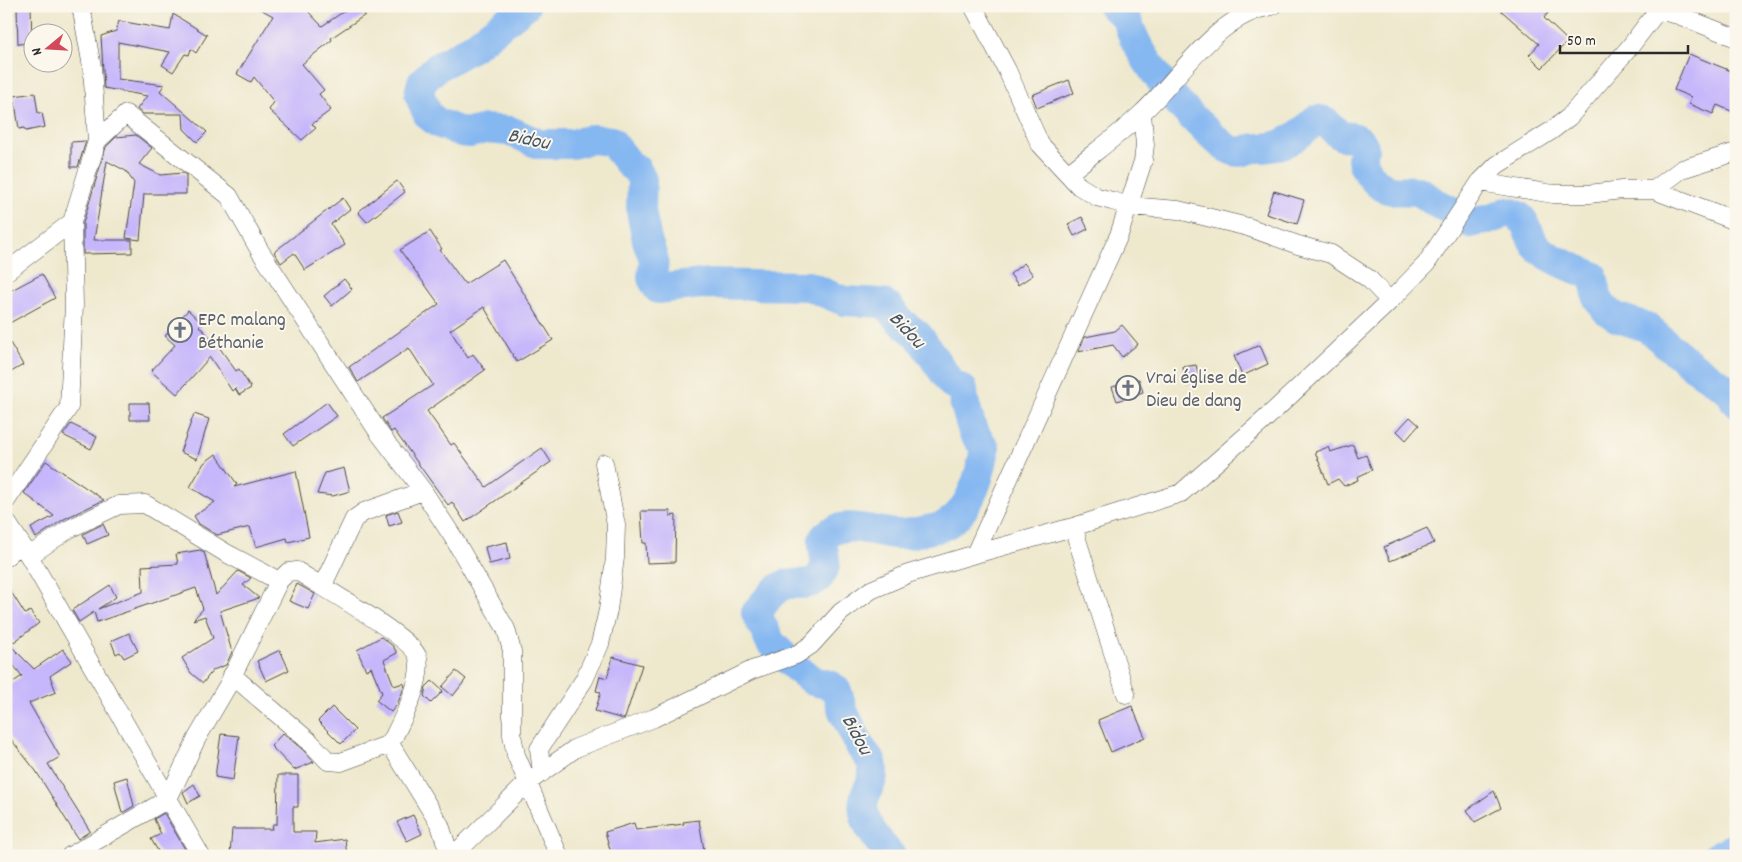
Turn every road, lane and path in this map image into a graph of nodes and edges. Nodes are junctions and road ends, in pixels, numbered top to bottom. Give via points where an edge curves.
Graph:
1 (81, 6) edge
2 (973, 6) edge
3 (1230, 6) edge
4 (1272, 6) edge
5 (1659, 8) edge
6 (1222, 29) junction
7 (1736, 38) edge
8 (1142, 114) junction
9 (97, 141) junction
10 (1736, 152) edge
11 (1068, 174) junction
12 (1480, 182) junction
13 (1654, 190) junction
14 (1129, 206) junction
15 (1736, 221) edge
16 (72, 222) junction
17 (6, 272) edge
18 (1390, 301) junction
19 (604, 463) dead end
20 (423, 491) junction
21 (6, 501) edge
22 (6, 520) edge
23 (1073, 528) junction
24 (24, 550) junction
25 (975, 554) junction
26 (6, 557) edge
27 (279, 581) junction
28 (322, 587) junction
29 (232, 676) junction
30 (1126, 694) dead end
31 (390, 744) junction
32 (535, 778) junction
33 (168, 798) junction
34 (70, 856) edge
35 (200, 856) edge
36 (451, 856) edge
37 (559, 856) edge

1 - 9 street via 92,67
2 - 11 street via 1003,62 1040,144
3 - 6 street
4 - 6 street via 1252,10
5 - 7 street
5 - 12 street via 1569,117 1497,165
6 - 8 street
8 - 11 street
8 - 14 street via 1145,145
9 - 16 street
9 - 20 street via 126,114 229,196 260,251 379,434
10 - 13 street via 1682,169
11 - 14 street via 1079,186 1098,197
12 - 13 street via 1553,194
12 - 18 street via 1426,264
13 - 15 street
14 - 18 street via 1178,210 1248,227 1331,254 1369,278
14 - 25 street via 1119,235
16 - 17 street
16 - 21 street via 74,305 69,407
18 - 23 street via 1263,421 1178,494
19 - 32 street via 616,525 608,610 600,644 584,680 539,749
20 - 28 street via 364,512 354,519
20 - 32 street via 506,629 512,651 512,735 516,755
22 - 24 street
23 - 25 street
23 - 30 street
24 - 26 street
24 - 27 street via 119,506 145,504
24 - 33 street
25 - 32 street via 908,574 871,590 841,612 811,645 796,655 752,670 654,718 576,748
27 - 28 street via 288,572 297,571
27 - 29 street
28 - 31 street via 397,635 418,655 415,686
29 - 31 street via 328,761 341,762
29 - 33 street
31 - 36 street via 440,825
32 - 36 street
32 - 37 street
33 - 34 street
33 - 35 street

